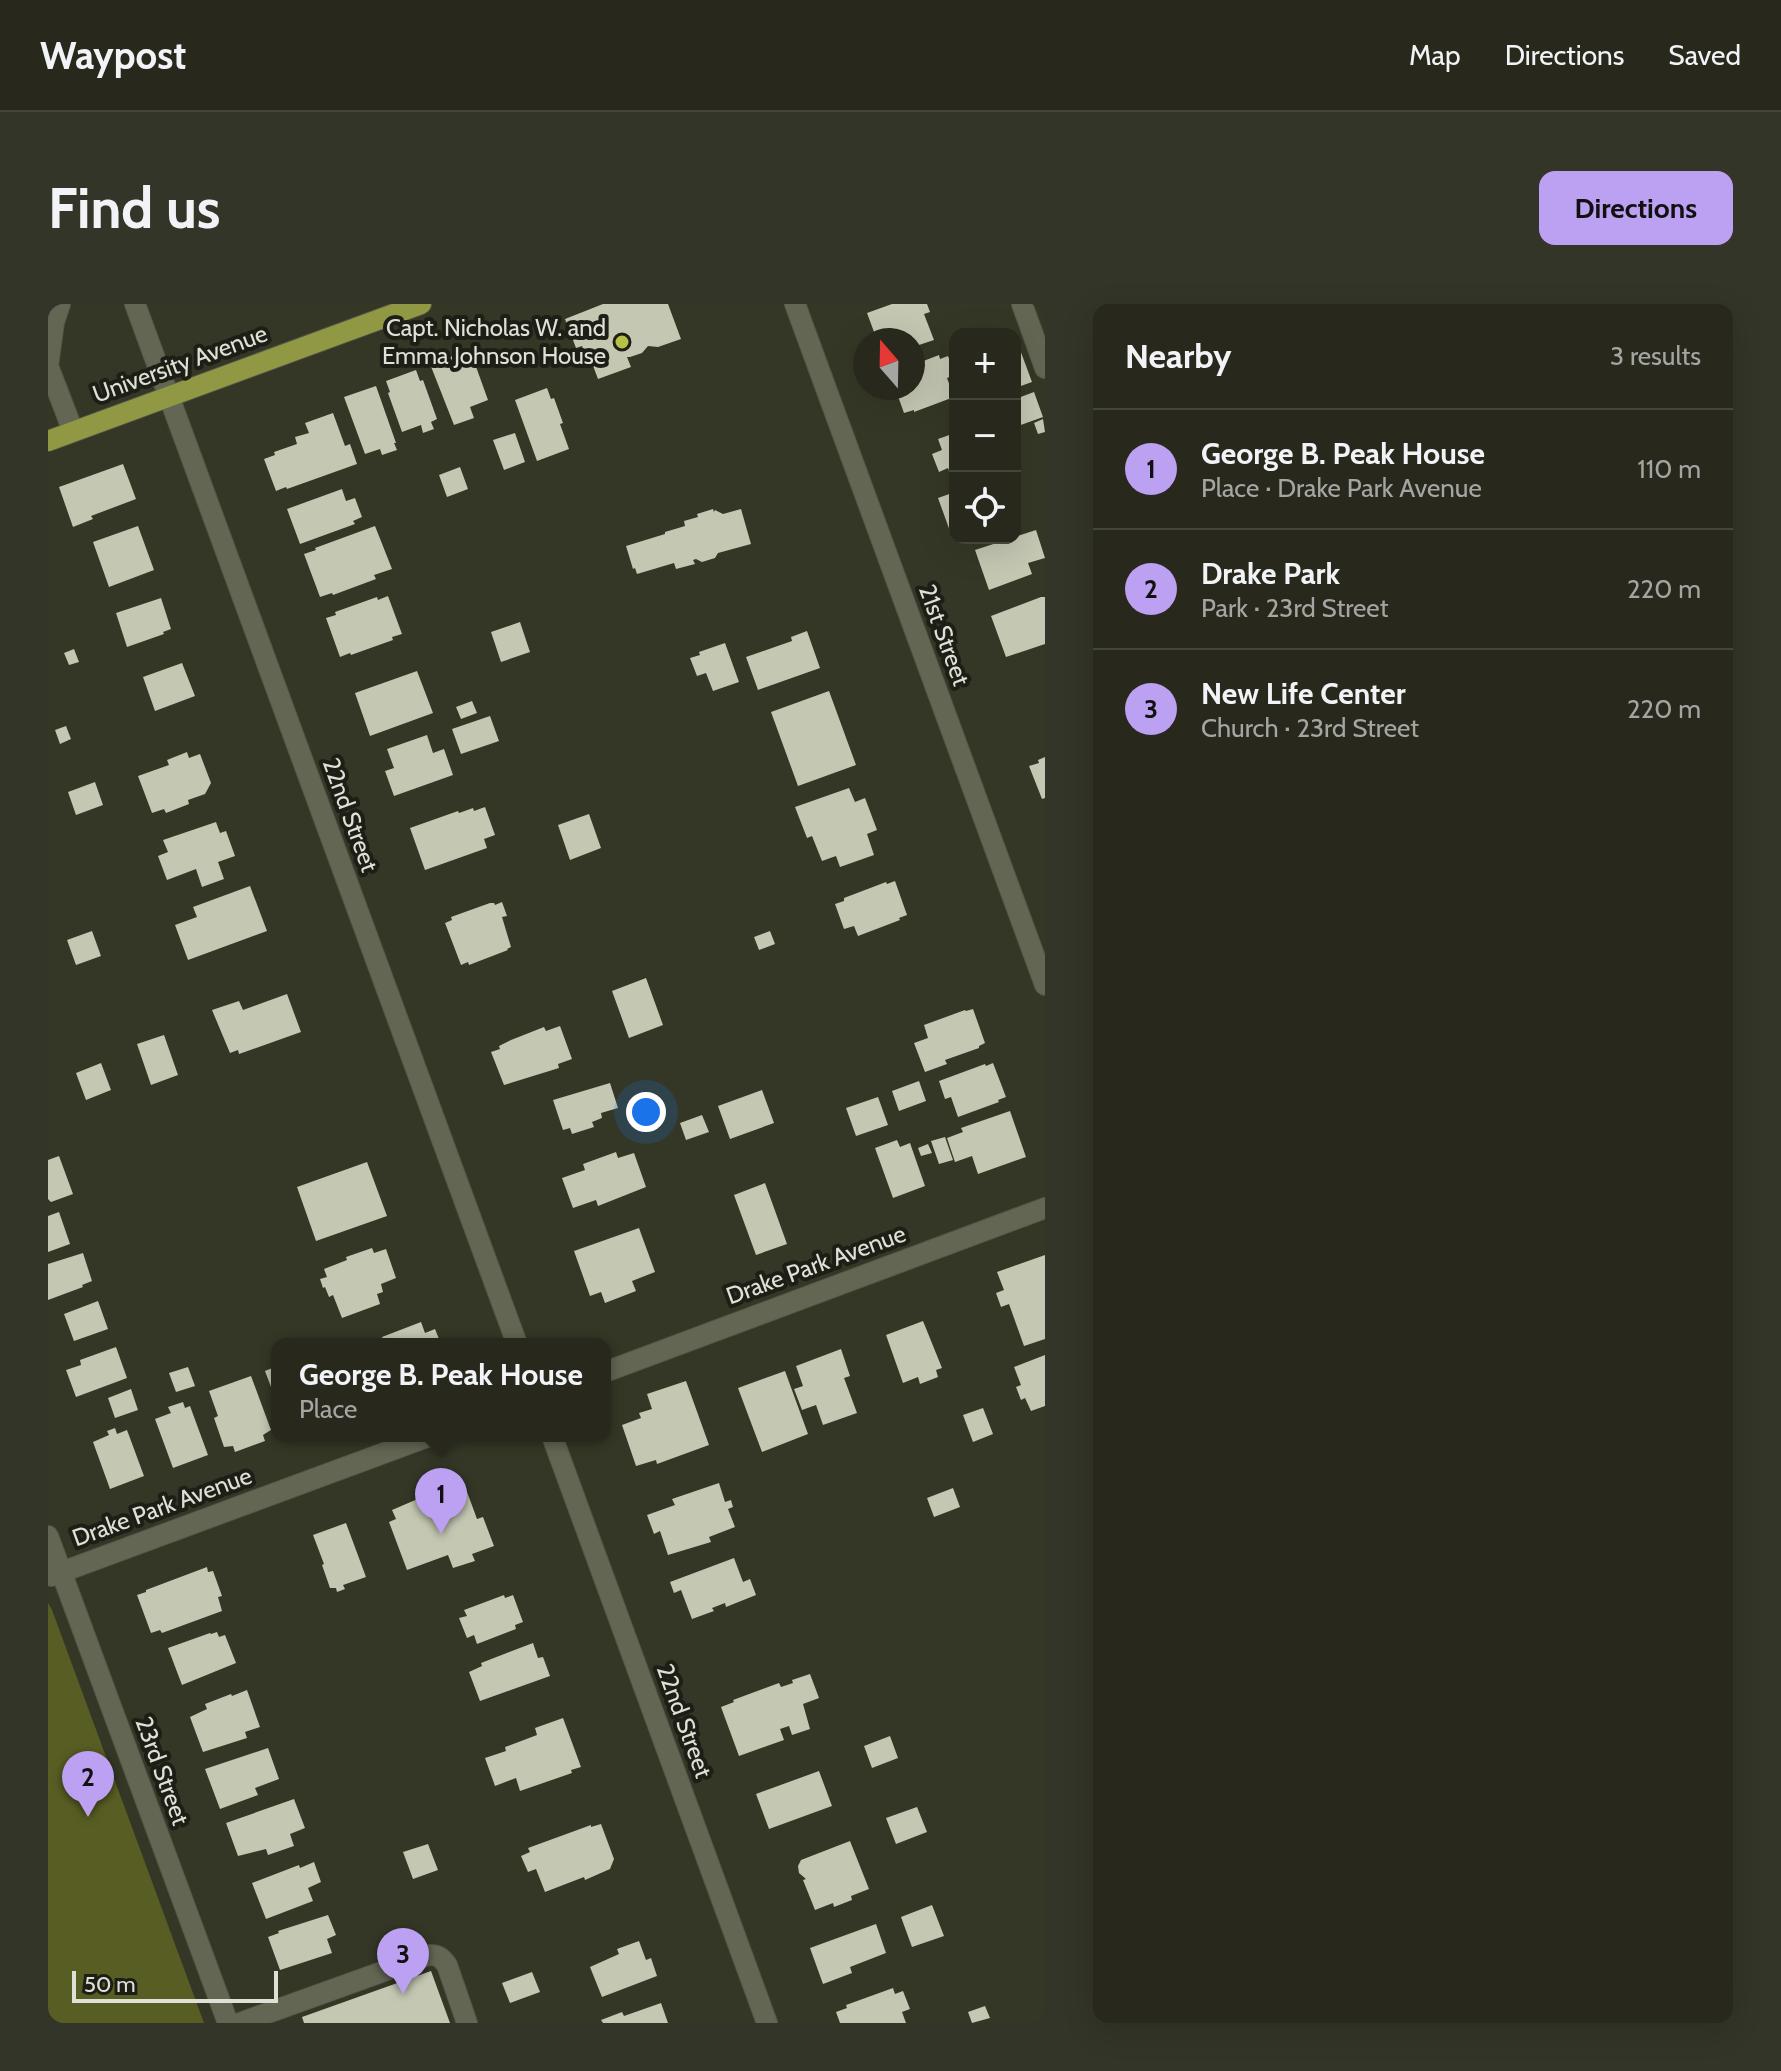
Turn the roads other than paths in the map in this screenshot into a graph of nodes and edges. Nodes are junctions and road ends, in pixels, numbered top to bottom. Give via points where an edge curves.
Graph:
1 (60, 304) edge
2 (135, 304) edge
3 (421, 304) edge
4 (795, 304) edge
5 (1022, 304) edge
6 (397, 308) edge
7 (48, 366) edge
8 (1045, 368) edge
9 (168, 396) junction
10 (73, 431) junction
11 (48, 441) edge
12 (1045, 985) edge
13 (1045, 1208) edge
14 (515, 1338) edge
15 (611, 1370) edge
16 (414, 1442) edge
17 (554, 1442) edge
18 (48, 1536) edge
19 (54, 1574) edge
20 (228, 2023) edge
21 (240, 2023) edge
22 (467, 2023) edge
23 (767, 2023) edge

1 - 7 street
2 - 9 street, 22nd Street
3 - 6 main road, University Avenue
4 - 12 street, 21st Street
5 - 8 street
6 - 9 main road, University Avenue
7 - 10 street
9 - 10 main road, University Avenue
9 - 14 street, 22nd Street
10 - 11 main road, University Avenue
13 - 15 street, Drake Park Avenue
16 - 19 street, Drake Park Avenue
17 - 23 street, 22nd Street
18 - 19 street, 23rd Street
19 - 20 street, 23rd Street
21 - 22 street via 437,1955 447,1965

